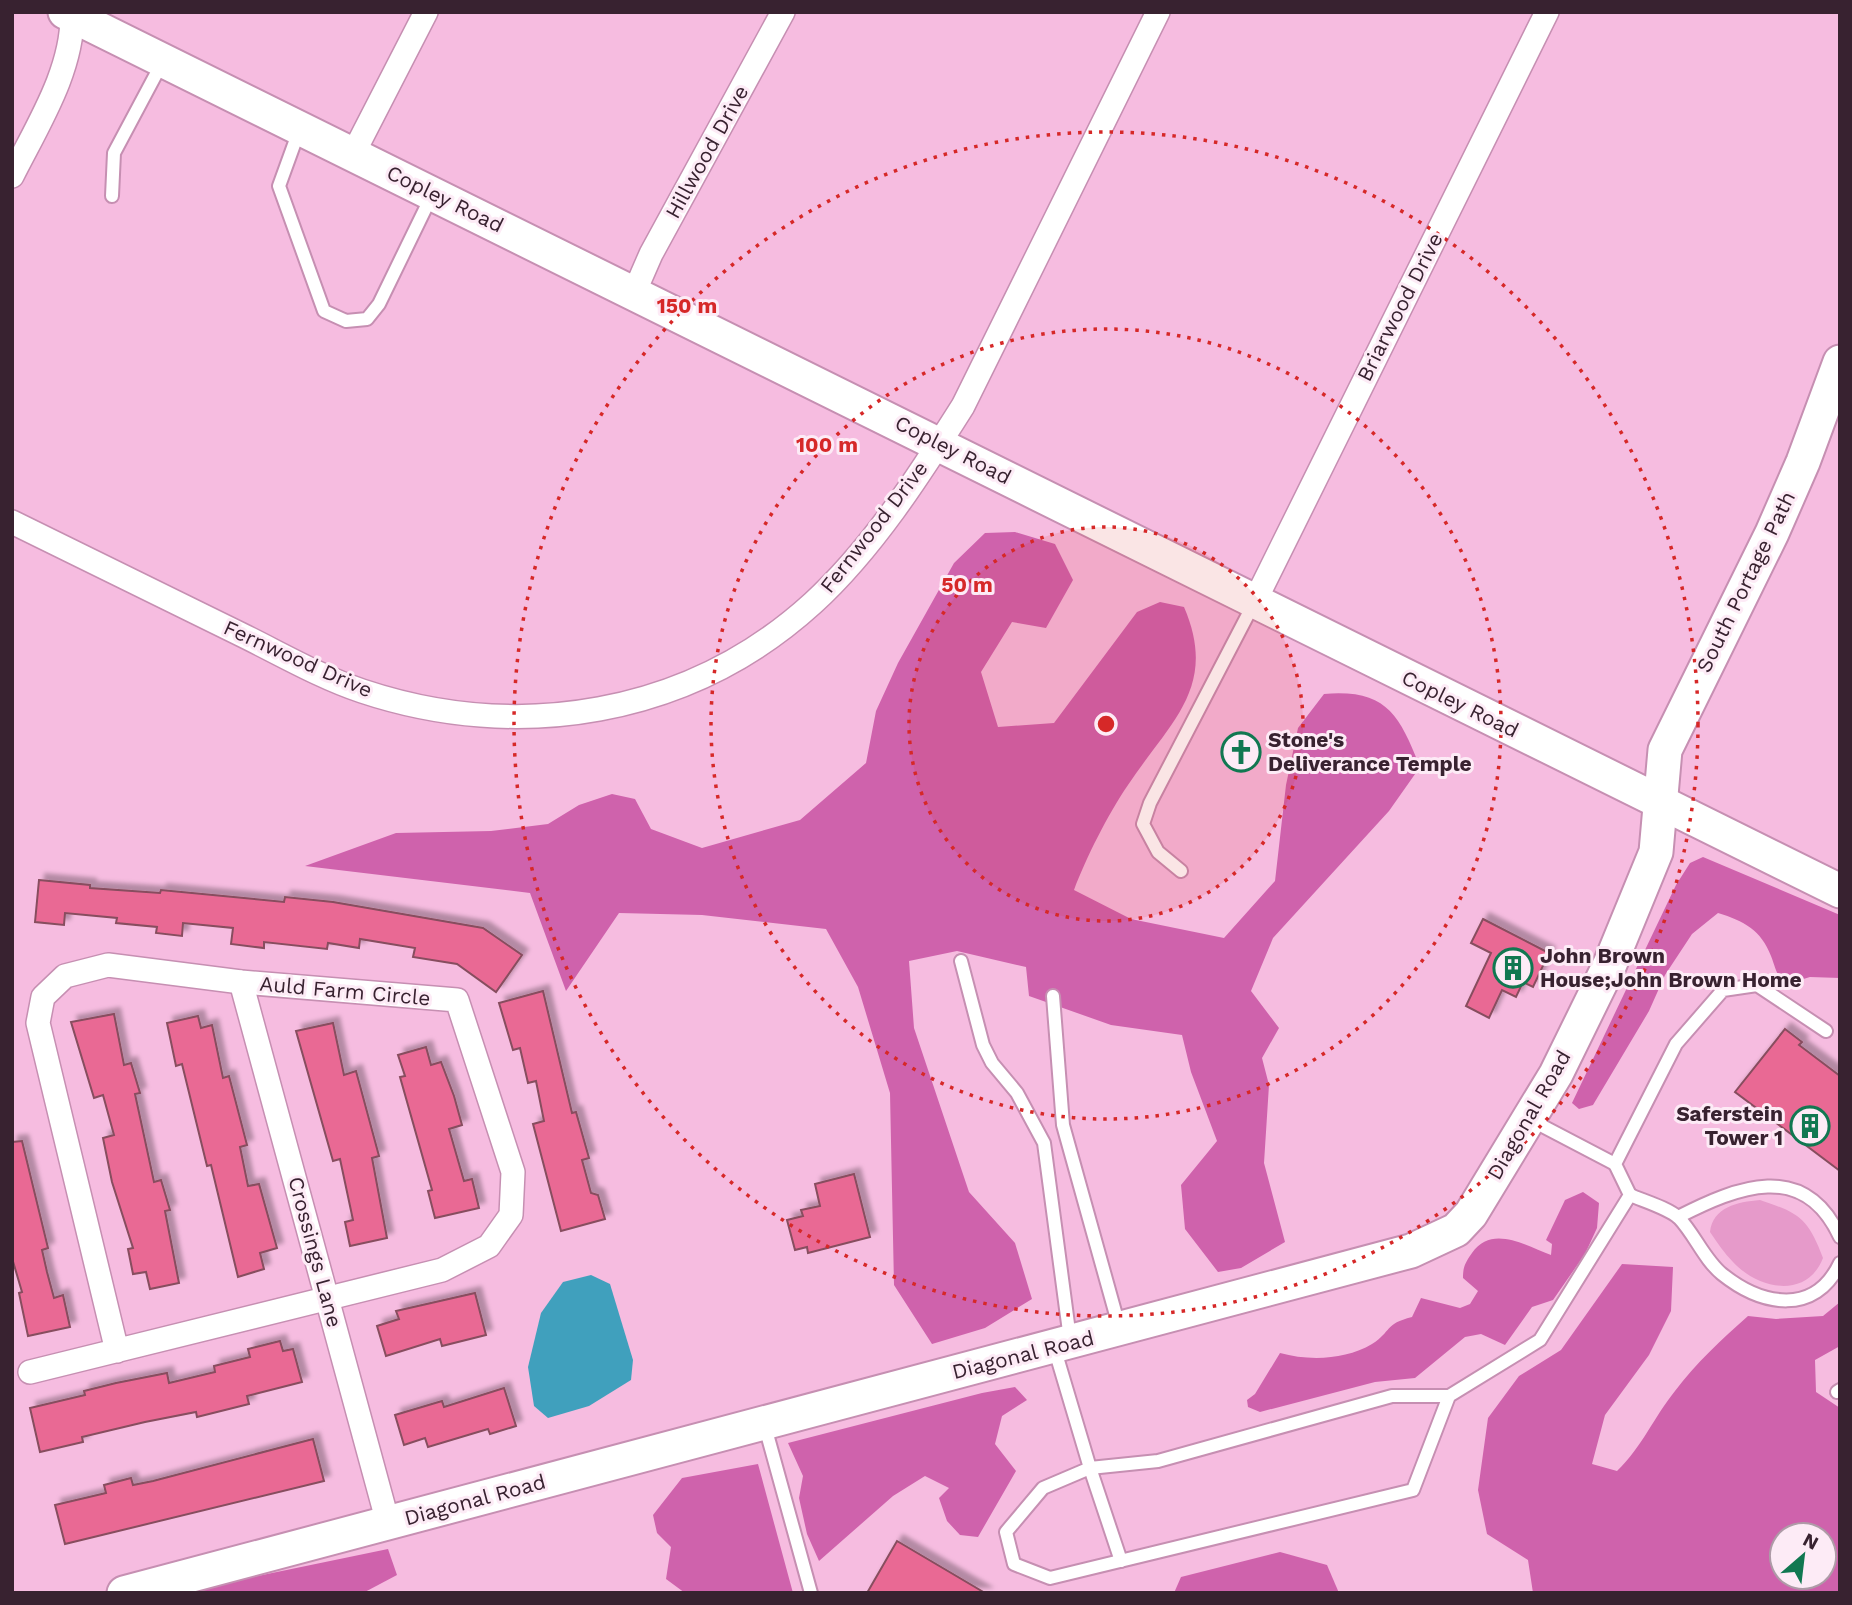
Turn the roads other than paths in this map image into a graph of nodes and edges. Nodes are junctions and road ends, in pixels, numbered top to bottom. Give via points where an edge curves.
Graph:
1 (426, 12) edge
2 (783, 12) edge
3 (1158, 12) edge
4 (1547, 12) edge
5 (70, 13) edge
6 (163, 61) junction
7 (300, 128) junction
8 (353, 154) junction
9 (12, 176) edge
10 (433, 194) junction
11 (112, 196) dead end
12 (634, 293) junction
13 (1840, 362) edge
14 (939, 443) junction
15 (12, 522) edge
16 (1254, 603) junction
17 (1662, 803) junction
18 (1181, 871) dead end
19 (1840, 891) edge
20 (961, 961) dead end
21 (242, 982) junction
22 (1053, 996) dead end
23 (1826, 1031) dead end
24 (1529, 1119) junction
25 (1615, 1164) junction
26 (1630, 1195) junction
27 (1678, 1217) junction
28 (1840, 1237) edge
29 (1840, 1263) edge
30 (327, 1298) junction
31 (1120, 1330) junction
32 (1062, 1345) junction
33 (117, 1351) junction
34 (30, 1373) dead end
35 (1449, 1396) junction
36 (764, 1423) junction
37 (1090, 1468) junction
38 (388, 1523) junction
39 (1121, 1561) junction
40 (124, 1593) edge
41 (811, 1593) edge

1 - 8 street
2 - 12 street, Hillwood Drive
3 - 14 street, Fernwood Drive via 962,406
4 - 16 street, Briarwood Drive
5 - 6 street, Copley Road
5 - 9 street via 73,36 61,73
6 - 7 street, Copley Road
6 - 11 lane via 114,153
7 - 8 street, Copley Road
7 - 10 lane via 279,186 324,311 346,321 367,318 379,304
8 - 10 street, Copley Road
10 - 12 street, Copley Road
12 - 14 street, Copley Road
13 - 17 street, South Portage Path via 1772,533 1665,750
14 - 15 street, Fernwood Drive via 845,570 808,607 763,641 700,677 651,697 558,716 506,718 439,712 358,690
14 - 16 street, Copley Road
16 - 17 street, Copley Road
16 - 18 lane via 1143,824 1157,852
17 - 19 street, Copley Road
17 - 24 street, Diagonal Road via 1656,852 1610,964
20 - 32 lane via 983,1045 1044,1143
21 - 30 street, Crossings Lane
21 - 30 street, Auld Farm Circle via 457,1000 513,1172 511,1215 489,1246 442,1270
21 - 33 street, Auld Farm Circle via 108,965 65,976 43,997 37,1023
22 - 31 lane via 1063,1125
23 - 25 lane via 1757,985 1723,990 1676,1044
24 - 25 lane
24 - 31 street, Diagonal Road via 1471,1214 1457,1230 1436,1242
25 - 26 lane
26 - 27 lane
26 - 35 lane via 1540,1340
27 - 28 lane via 1725,1193 1765,1185 1800,1192 1816,1203 1831,1218
27 - 29 lane via 1721,1274 1756,1296 1790,1302 1814,1296 1832,1280
30 - 33 street, Auld Farm Circle
30 - 38 street, Crossings Lane
31 - 32 street, Diagonal Road
32 - 36 street, Diagonal Road
32 - 37 lane
33 - 34 street, Auld Farm Circle
35 - 37 lane via 1392,1396 1158,1461
35 - 39 lane via 1413,1490
36 - 38 street, Diagonal Road
36 - 41 lane
37 - 39 lane
37 - 39 lane via 1043,1488 1006,1532 1014,1564 1050,1578
38 - 40 street, Diagonal Road

